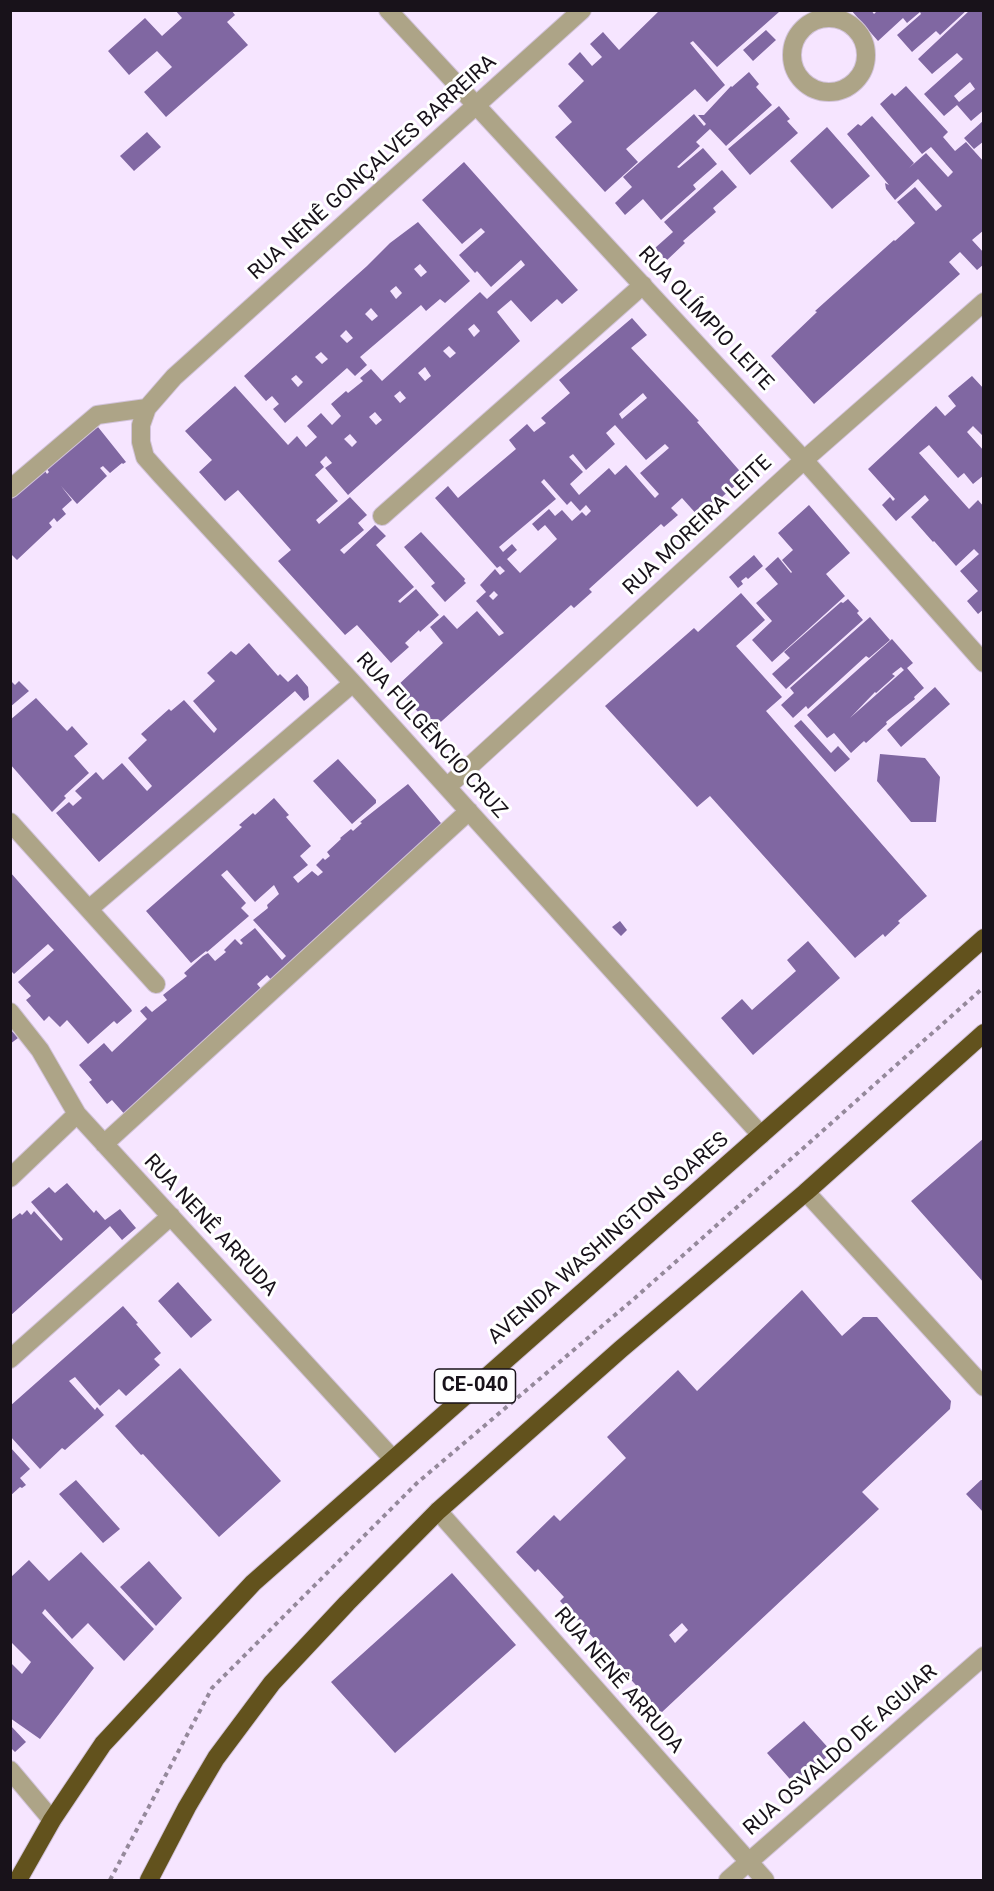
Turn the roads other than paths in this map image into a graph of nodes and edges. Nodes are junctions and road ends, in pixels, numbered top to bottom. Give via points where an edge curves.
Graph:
1 (388, 10) edge
2 (582, 10) edge
3 (836, 15) edge
4 (476, 107) junction
5 (643, 285) junction
6 (984, 302) edge
7 (194, 359) joint
8 (147, 408) junction
9 (804, 460) junction
10 (10, 489) edge
11 (381, 516) dead end
12 (984, 663) edge
13 (353, 682) junction
14 (447, 787) junction
15 (469, 811) junction
16 (10, 822) edge
17 (89, 909) junction
18 (984, 938) edge
19 (156, 984) dead end
20 (10, 1012) edge
21 (984, 1034) edge
22 (77, 1114) junction
23 (761, 1135) junction
24 (104, 1144) junction
25 (10, 1178) edge
26 (806, 1192) junction
27 (171, 1216) junction
28 (10, 1359) edge
29 (984, 1387) edge
30 (392, 1458) junction
31 (438, 1511) junction
32 (984, 1656) edge
33 (10, 1770) edge
34 (52, 1820) junction
35 (748, 1862) junction
36 (18, 1881) edge
37 (149, 1881) edge
38 (728, 1881) edge
39 (765, 1881) edge

1 - 4 street, RUA OLÍMPIO LEITE
2 - 4 street, RUA NENÊ GONÇALVES BARREIRA
3 - 3 street via 858,30 865,42 865,68 848,87 823,92 811,88 794,68 794,43 807,24
4 - 5 street, RUA OLÍMPIO LEITE
4 - 7 street, RUA NENÊ GONÇALVES BARREIRA
5 - 9 street, RUA OLÍMPIO LEITE
5 - 11 street
6 - 9 street, RUA MOREIRA LEITE
7 - 8 street, RUA FULGÊNCIO CRUZ
8 - 10 street via 97,415
8 - 13 street, RUA FULGÊNCIO CRUZ via 141,425 146,457
9 - 12 street, RUA OLÍMPIO LEITE
9 - 14 street, RUA MOREIRA LEITE
13 - 14 street, RUA FULGÊNCIO CRUZ
13 - 17 street
14 - 15 street, RUA FULGÊNCIO CRUZ
15 - 23 street, RUA FULGÊNCIO CRUZ
15 - 24 street
16 - 17 street
17 - 19 street
18 - 23 highway, AVENIDA WASHINGTON SOARES / CE-040
20 - 22 street, RUA NENÊ ARRUDA via 40,1050
21 - 26 highway, CE-040
22 - 24 street, RUA NENÊ ARRUDA
22 - 25 street
23 - 30 highway, AVENIDA WASHINGTON SOARES / CE-040
24 - 27 street, RUA NENÊ ARRUDA
26 - 29 street
26 - 31 highway, CE-040
27 - 28 street
27 - 30 street, RUA NENÊ ARRUDA
30 - 34 highway, AVENIDA WASHINGTON SOARES / CE-040 via 253,1583 185,1655 103,1744
31 - 35 street, RUA NENÊ ARRUDA
31 - 37 highway, CE-040 via 272,1683 216,1758
32 - 35 street, RUA OSVALDO DE AGUIAR
33 - 34 street
34 - 36 highway, AVENIDA WASHINGTON SOARES / CE-040
35 - 38 street, RUA OSVALDO DE AGUIAR
35 - 39 street, RUA NENÊ ARRUDA

